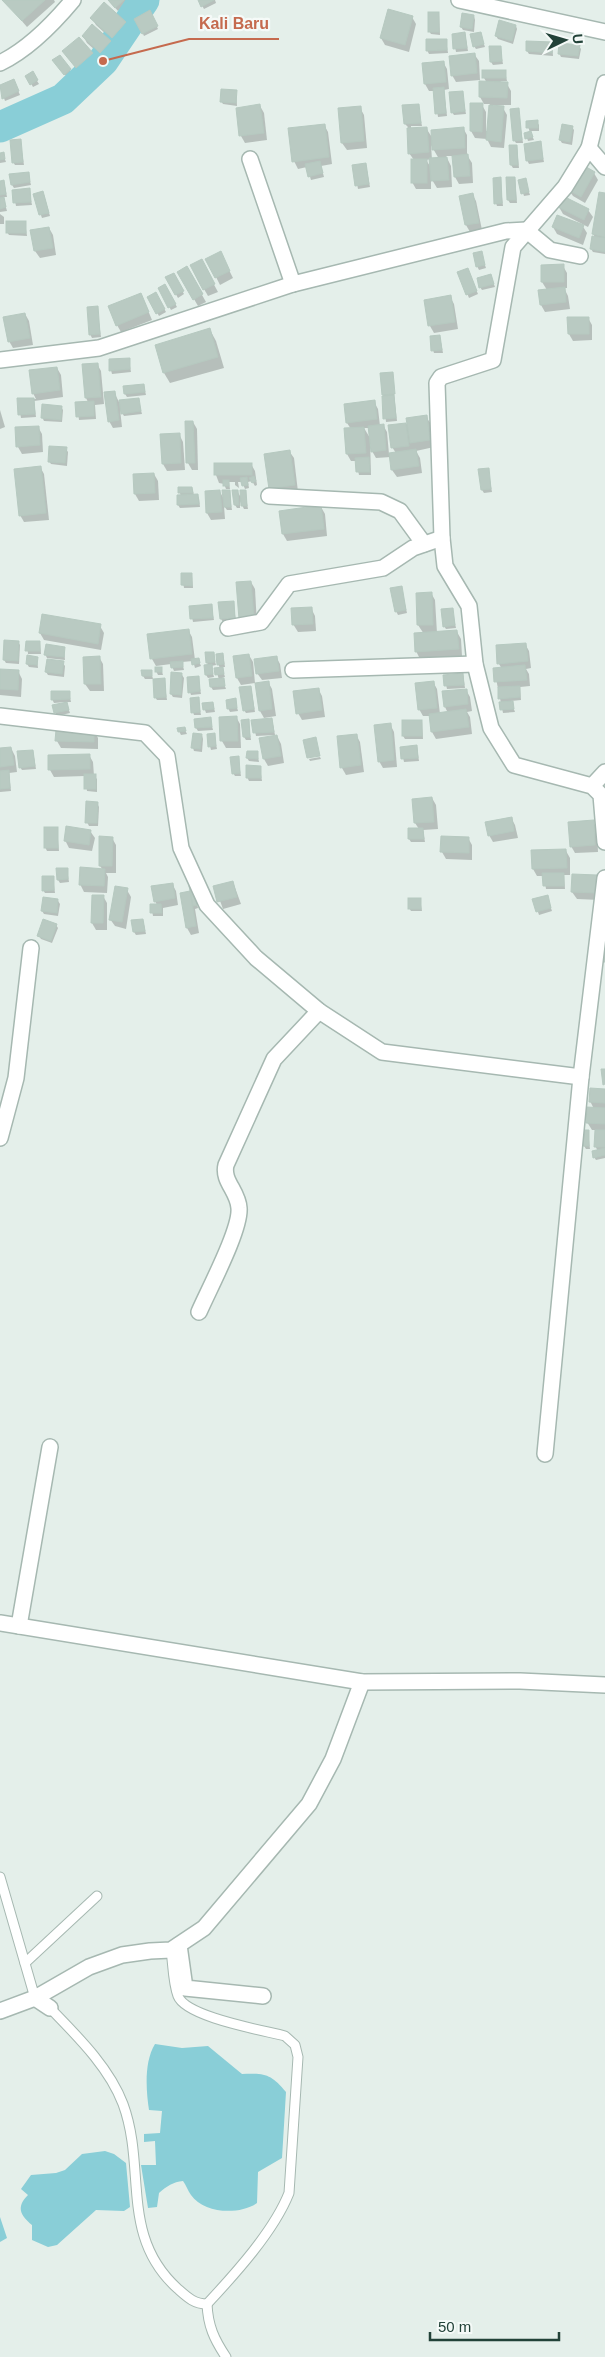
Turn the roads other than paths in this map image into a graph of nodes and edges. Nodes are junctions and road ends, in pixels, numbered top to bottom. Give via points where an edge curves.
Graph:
1 (72, 0) edge
2 (459, 0) edge
3 (605, 32) edge
4 (0, 62) edge
5 (605, 83) edge
6 (589, 148) junction
7 (250, 159) dead end
8 (605, 167) edge
9 (526, 230) junction
10 (580, 256) dead end
11 (293, 284) junction
12 (0, 360) edge
13 (269, 496) dead end
14 (442, 538) junction
15 (424, 544) junction
16 (228, 628) dead end
17 (476, 664) junction
18 (293, 670) dead end
19 (0, 716) edge
20 (605, 772) edge
21 (592, 786) junction
22 (605, 842) edge
23 (605, 878) edge
24 (31, 948) dead end
25 (319, 1012) junction
26 (581, 1078) junction
27 (0, 1138) edge
28 (199, 1312) dead end
29 (50, 1447) dead end
30 (546, 1454) dead end
31 (0, 1623) edge
32 (19, 1626) junction
33 (362, 1682) junction
34 (605, 1684) edge
35 (0, 1877) edge
36 (97, 1896) dead end
37 (175, 1947) junction
38 (25, 1963) junction
39 (263, 1996) dead end
40 (35, 1998) junction
41 (50, 2008) joint
42 (0, 2010) edge
43 (207, 2304) junction
44 (226, 2357) edge

1 - 4 street via 52,24
2 - 3 street
5 - 6 street
6 - 8 street
6 - 9 street via 565,187
7 - 11 street
9 - 10 street via 550,250
9 - 11 street via 506,230
9 - 14 street via 513,247 493,360 441,377 437,383
11 - 12 street via 99,348
13 - 15 street via 381,502 400,511
14 - 15 street
14 - 17 street via 445,566 470,606
15 - 16 street via 383,568 289,584 261,622
17 - 18 street
17 - 21 street via 491,728 514,765
19 - 25 street via 145,733 166,756 181,848 207,905 256,958
20 - 21 street
21 - 22 street via 602,795
23 - 26 street
24 - 27 street via 16,1078
25 - 26 street via 382,1052
25 - 28 street via 274,1059 226,1165 226,1178 238,1203 236,1226
26 - 30 street
29 - 32 street
31 - 32 street
32 - 33 street
33 - 34 street
33 - 37 street via 343,1735 309,1804 204,1928
35 - 38 lane
36 - 38 lane
37 - 39 street via 185,1988
37 - 40 street via 114,1958 65,1979
37 - 43 lane via 178,1996 185,2006 198,2013 284,2036 295,2045 298,2057 289,2193 284,2206 234,2275
38 - 40 lane
40 - 41 street
40 - 42 street
41 - 43 lane via 100,2064 123,2105 131,2141 142,2231 155,2264 191,2300
43 - 44 lane via 211,2334

